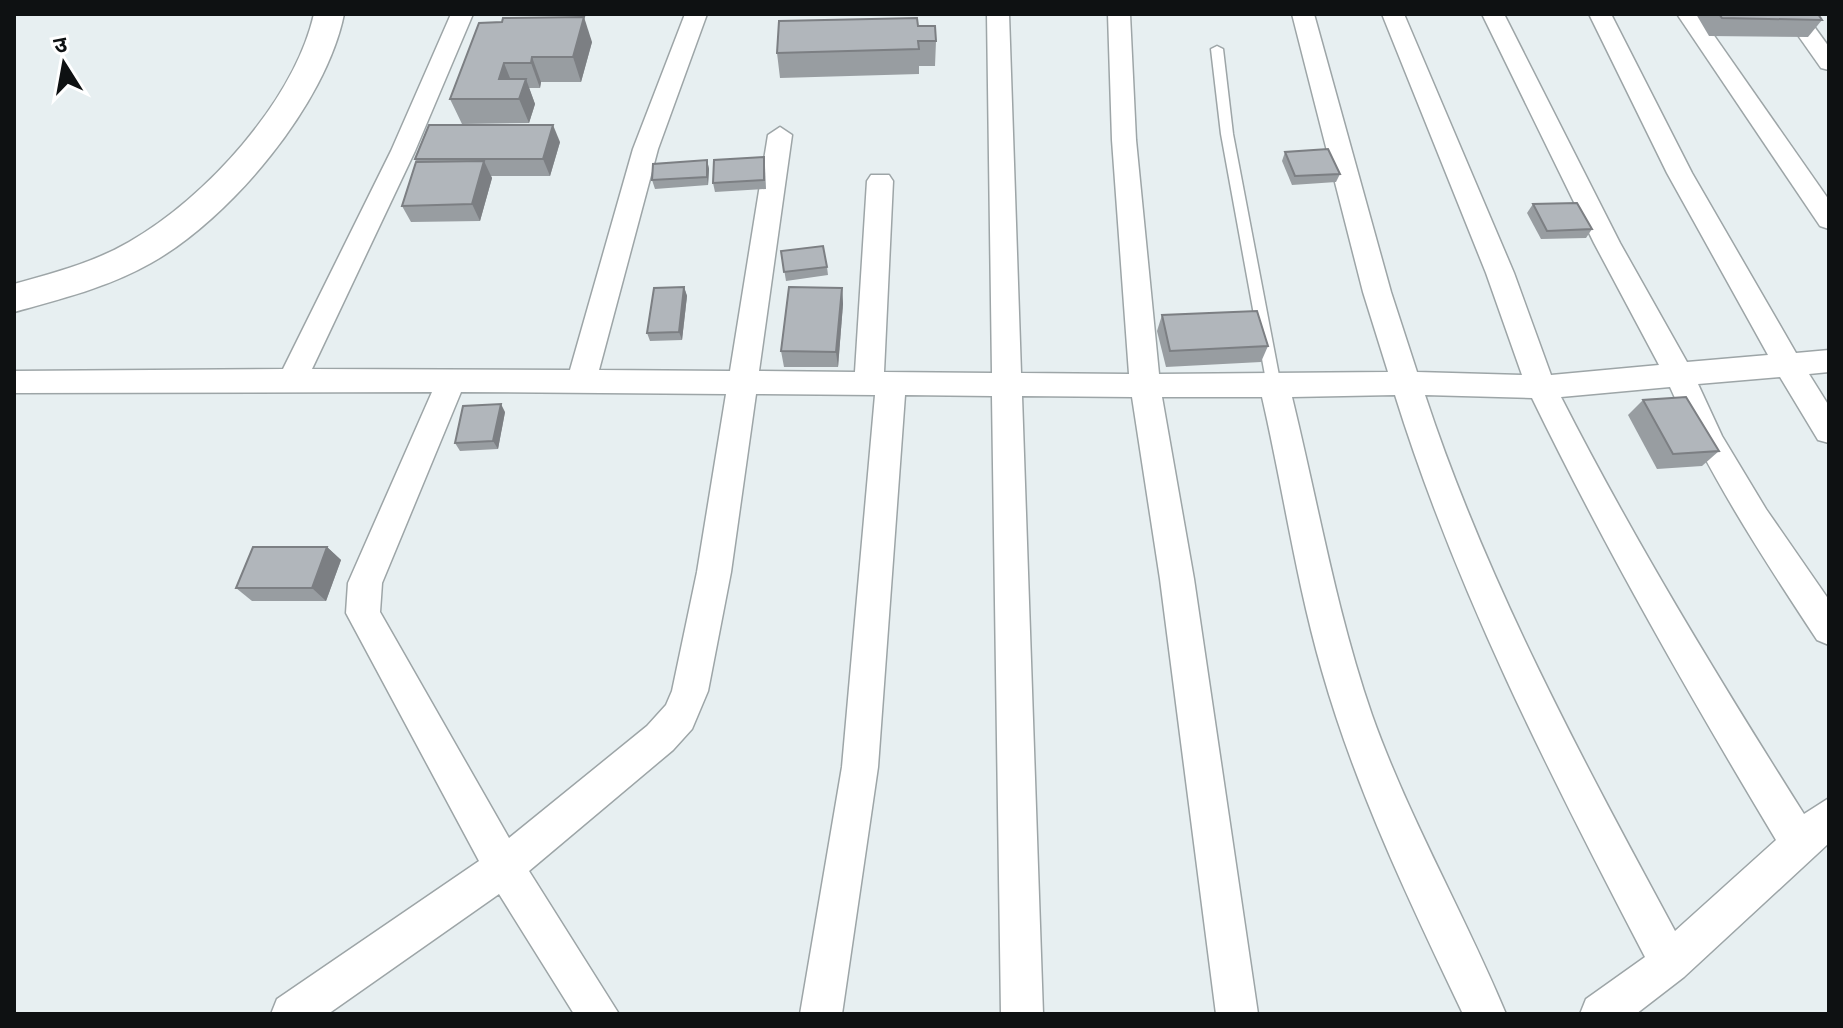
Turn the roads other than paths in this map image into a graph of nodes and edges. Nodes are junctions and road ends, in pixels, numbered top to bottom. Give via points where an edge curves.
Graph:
1 (329, 14) edge
2 (462, 14) edge
3 (696, 14) edge
4 (998, 14) edge
5 (1119, 14) edge
6 (1303, 14) edge
7 (1393, 14) edge
8 (1493, 14) edge
9 (1600, 14) edge
10 (1688, 14) edge
11 (1794, 14) edge
12 (1217, 49) dead end
13 (1829, 63) edge
14 (780, 135) dead end
15 (880, 181) dead end
16 (1829, 220) edge
17 (14, 298) edge
18 (1829, 361) edge
19 (1787, 366) junction
20 (1680, 376) junction
21 (292, 380) junction
22 (14, 382) edge
23 (451, 382) junction
24 (581, 382) junction
25 (744, 382) junction
26 (880, 383) junction
27 (1405, 383) junction
28 (1005, 384) junction
29 (1145, 385) junction
30 (1274, 386) junction
31 (1541, 387) junction
32 (1829, 431) edge
33 (1829, 629) edge
34 (1829, 817) edge
35 (1801, 845) junction
36 (504, 867) junction
37 (1670, 963) junction
38 (593, 1012) edge
39 (292, 1014) edge
40 (821, 1014) edge
41 (1022, 1014) edge
42 (1237, 1014) edge
43 (1485, 1014) edge
44 (1601, 1014) edge

1 - 17 highway via 327,36 301,87 204,204 155,243 95,276
2 - 21 street via 403,151
3 - 24 street via 676,57 625,219
4 - 28 street
5 - 29 street
6 - 27 street
7 - 31 street
8 - 20 street
9 - 19 street via 1664,143
10 - 16 street
11 - 13 street
12 - 30 lane via 1227,134
14 - 25 street
15 - 26 street
18 - 19 street
19 - 20 street
19 - 32 street
20 - 31 street
20 - 33 street via 1724,467
21 - 22 street
21 - 23 street
23 - 24 street
23 - 36 street via 365,583 363,613
24 - 25 street
25 - 26 street
25 - 36 street via 714,572 690,691 679,717
26 - 28 street
26 - 40 street via 860,767
27 - 30 street
27 - 31 street
27 - 37 street via 1441,491 1482,588 1579,792
28 - 29 street
28 - 41 street
29 - 30 street
29 - 42 street
30 - 43 street via 1326,621 1359,727 1409,858
31 - 35 street via 1701,683
34 - 35 street
35 - 37 street
36 - 38 street
36 - 39 street
37 - 44 street

